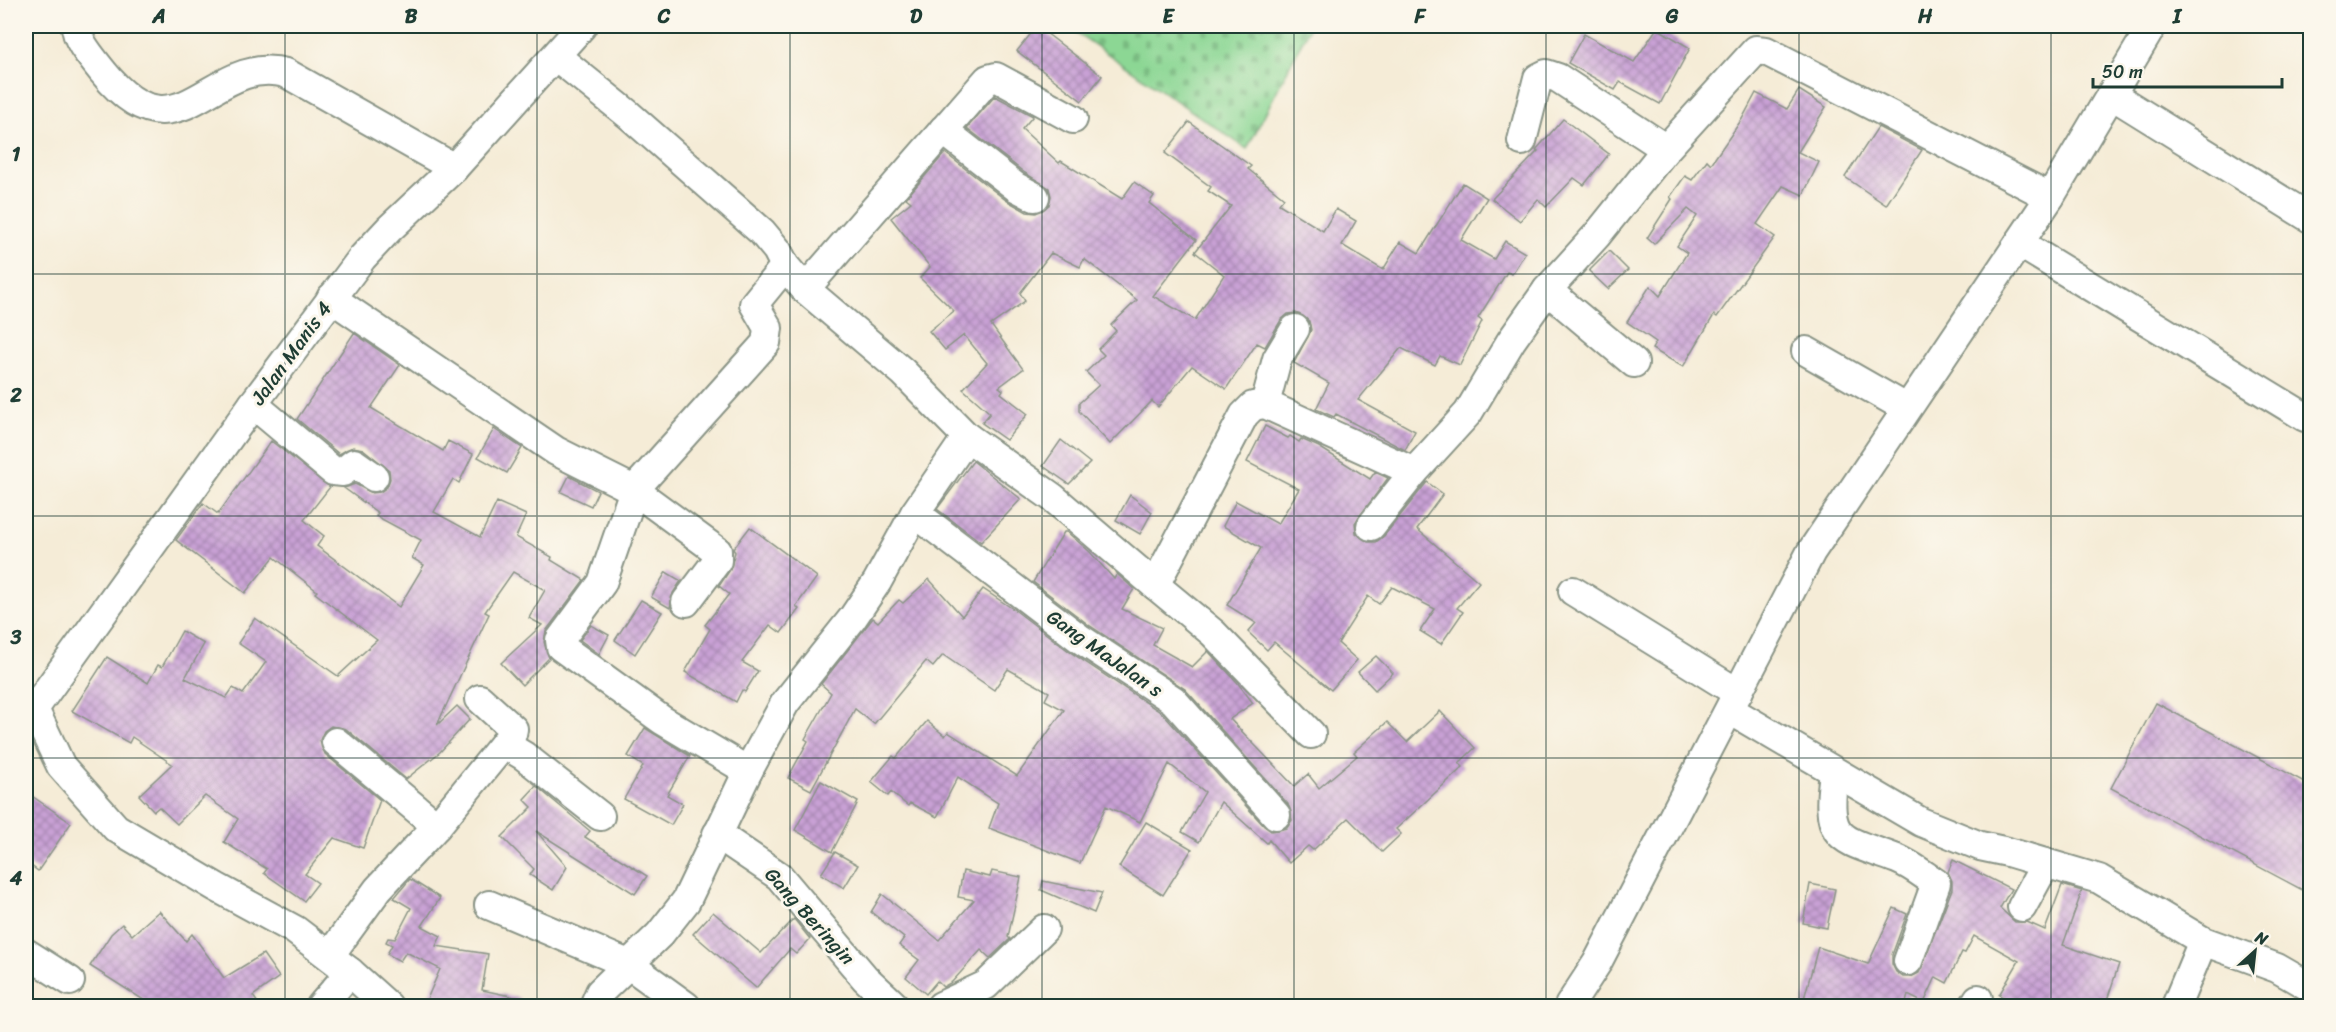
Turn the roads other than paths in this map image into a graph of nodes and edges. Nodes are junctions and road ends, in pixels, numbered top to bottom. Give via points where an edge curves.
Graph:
1 (76, 26) edge
2 (582, 26) edge
3 (2152, 26) edge
4 (557, 57) junction
5 (2112, 95) junction
6 (1073, 119) dead end
7 (943, 130) junction
8 (1522, 141) dead end
9 (1666, 149) junction
10 (454, 168) junction
11 (1035, 197) dead end
12 (2050, 198) junction
13 (2310, 218) edge
14 (2019, 243) junction
15 (784, 266) junction
16 (805, 289) junction
17 (1546, 290) junction
18 (331, 298) junction
19 (1295, 329) dead end
20 (1806, 351) dead end
21 (1634, 363) dead end
22 (1265, 404) junction
23 (1906, 408) junction
24 (269, 417) junction
25 (2305, 417) dead end
26 (967, 437) junction
27 (1414, 472) junction
28 (374, 477) dead end
29 (634, 490) junction
30 (915, 513) junction
31 (1371, 526) dead end
32 (1155, 585) junction
33 (1573, 591) dead end
34 (686, 602) dead end
35 (480, 699) dead end
36 (1734, 702) junction
37 (30, 707) edge
38 (1311, 734) dead end
39 (336, 742) dead end
40 (504, 744) junction
41 (748, 771) junction
42 (1834, 773) junction
43 (1276, 815) dead end
44 (600, 816) dead end
45 (1915, 818) junction
46 (437, 826) junction
47 (717, 834) junction
48 (1898, 859) junction
49 (2046, 863) junction
50 (489, 905) dead end
51 (2022, 907) dead end
52 (1044, 929) dead end
53 (2203, 941) junction
54 (26, 952) edge
55 (1908, 961) dead end
56 (340, 964) junction
57 (628, 964) junction
58 (70, 981) dead end
59 (2310, 987) edge
60 (321, 1006) edge
61 (388, 1006) edge
62 (594, 1006) edge
63 (686, 1006) edge
64 (895, 1006) edge
65 (941, 1006) edge
66 (1569, 1006) edge
67 (2176, 1006) edge

1 - 10 street via 91,56 117,88 133,103 153,111 172,109 253,71 270,69 286,73
2 - 4 street, Jalan Manis 4
3 - 5 street
4 - 10 street, Jalan Manis 4
4 - 15 street via 762,232
5 - 12 street
5 - 13 street
6 - 7 street via 991,78
7 - 11 street via 1016,187
7 - 16 street
8 - 9 street via 1538,78 1546,74
9 - 12 street via 1756,50 1766,51
9 - 17 street via 1597,235
10 - 18 street, Jalan Manis 4 via 389,228
12 - 14 street
14 - 23 street
14 - 25 street
15 - 16 street
15 - 29 street via 754,304 768,328 766,343
16 - 26 street via 903,372
17 - 21 street
17 - 27 street via 1468,414
18 - 24 street, Jalan Manis 4
18 - 29 street via 556,451
19 - 22 street via 1277,358
20 - 23 street
22 - 27 street
22 - 32 street via 1253,406 1245,415
23 - 36 street via 1812,552
24 - 28 street via 333,471 343,472 354,463
24 - 37 street, Jalan Manis 4
26 - 30 street
26 - 32 street via 1052,497
27 - 31 street
29 - 34 street via 717,551 717,561
29 - 41 street via 602,583 561,637 560,644 663,720
30 - 41 street via 876,582 786,704
30 - 43 street, Gang MaJalan s via 1079,638 1173,700
32 - 38 street via 1213,633
33 - 36 street
35 - 40 street via 513,729
36 - 42 street
36 - 66 street via 1597,963
37 - 56 street via 61,766 116,828 295,930
39 - 46 street
40 - 44 street
40 - 46 street
41 - 47 street
42 - 45 street
42 - 48 street via 1831,817 1841,835 1850,843
45 - 48 street
45 - 49 street via 1980,846
46 - 56 street via 378,889
47 - 57 street via 686,901 660,934
47 - 64 street, Gang Beringin via 779,876 865,978
48 - 55 street via 1936,883
49 - 51 street
49 - 53 street via 2099,879
50 - 57 street
52 - 65 street via 986,985
53 - 59 street via 2277,968
53 - 67 street
54 - 58 street
56 - 60 street
56 - 61 street
57 - 62 street via 600,992
57 - 63 street

